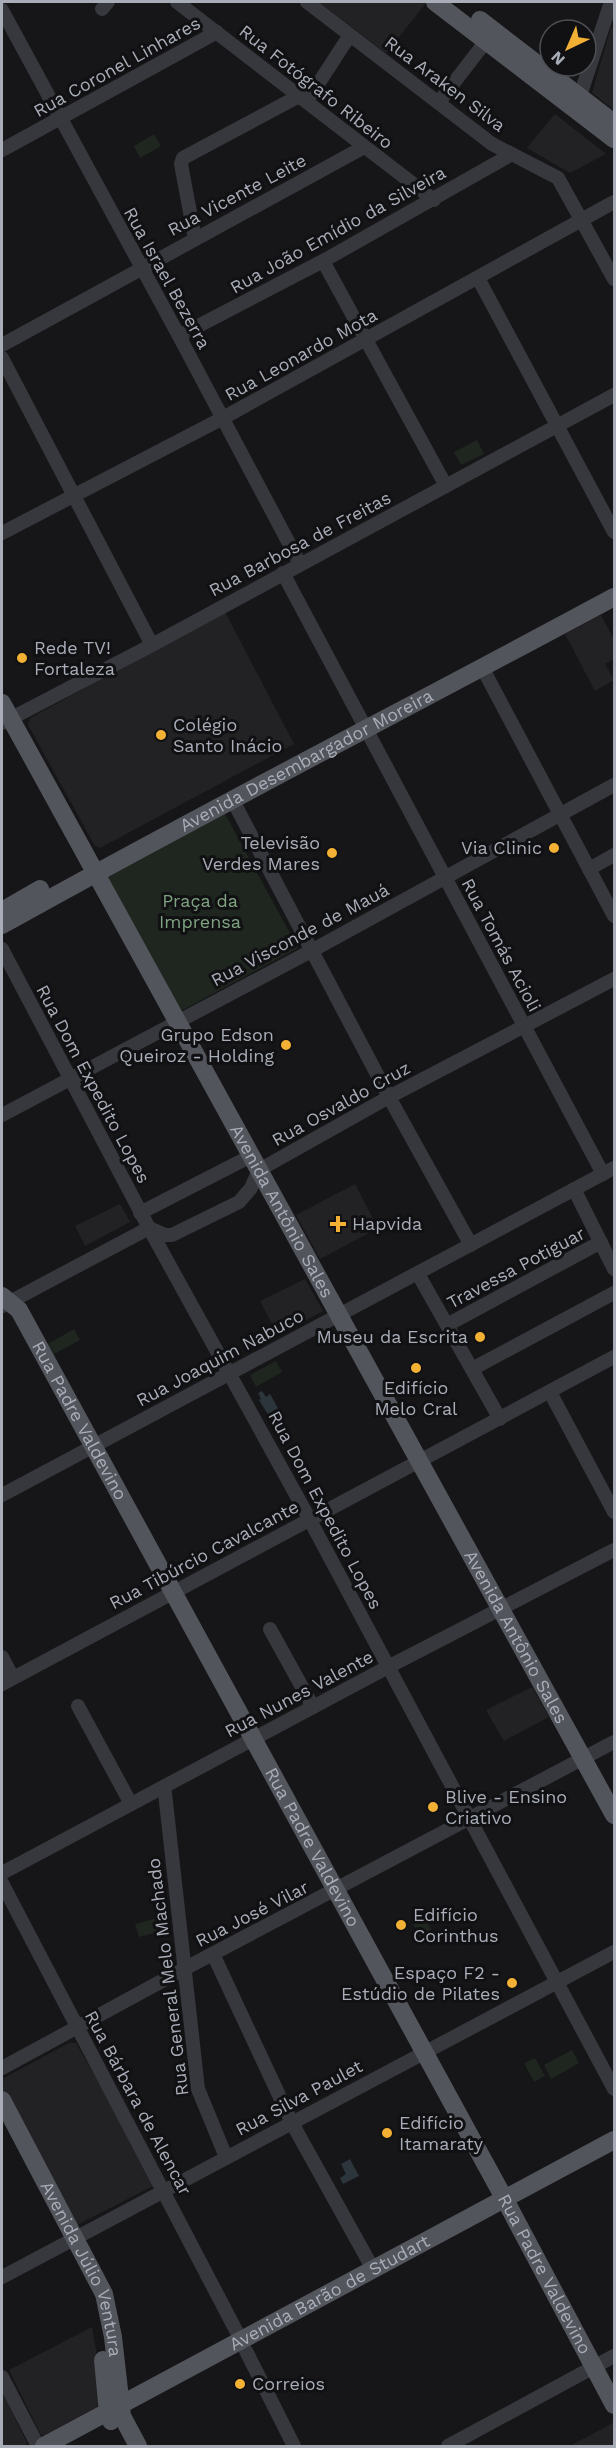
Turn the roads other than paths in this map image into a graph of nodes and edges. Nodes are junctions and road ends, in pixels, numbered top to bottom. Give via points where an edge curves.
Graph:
1 (177, 2) edge
2 (308, 2) edge
3 (435, 2) edge
4 (455, 2) edge
5 (611, 2) edge
6 (2, 10) edge
7 (217, 32) junction
8 (346, 41) dead end
9 (486, 41) junction
10 (305, 95) junction
11 (439, 102) junction
12 (578, 103) junction
13 (60, 119) junction
14 (615, 123) edge
15 (615, 139) edge
16 (364, 147) junction
17 (2, 150) edge
18 (512, 154) junction
19 (434, 200) junction
20 (615, 202) edge
21 (582, 220) junction
22 (195, 239) junction
23 (323, 261) junction
24 (141, 268) junction
25 (478, 278) junction
26 (615, 279) edge
27 (179, 336) junction
28 (367, 339) junction
29 (2, 345) edge
30 (2, 358) edge
31 (615, 395) edge
32 (223, 418) junction
33 (558, 426) junction
34 (446, 486) junction
35 (74, 494) junction
36 (615, 532) edge
37 (2, 533) edge
38 (300, 564) junction
39 (283, 573) junction
40 (615, 585) edge
41 (615, 597) edge
42 (152, 645) junction
43 (483, 669) junction
44 (4, 715) edge
45 (363, 724) junction
46 (615, 785) edge
47 (231, 800) junction
48 (561, 815) junction
49 (615, 855) edge
50 (91, 868) junction
51 (589, 868) junction
52 (445, 878) junction
53 (2, 911) edge
54 (615, 916) edge
55 (2, 925) edge
56 (2, 949) edge
57 (313, 950) junction
58 (615, 979) edge
59 (177, 1021) junction
60 (524, 1026) junction
61 (69, 1078) junction
62 (389, 1097) junction
63 (2, 1115) edge
64 (255, 1163) junction
65 (609, 1171) edge
66 (574, 1189) junction
67 (141, 1213) junction
68 (148, 1228) junction
69 (601, 1242) junction
70 (471, 1245) junction
71 (615, 1269) edge
72 (418, 1274) junction
73 (615, 1293) edge
74 (4, 1301) edge
75 (340, 1315) junction
76 (447, 1325) junction
77 (615, 1357) edge
78 (472, 1369) junction
79 (230, 1374) junction
80 (550, 1392) junction
81 (500, 1419) junction
82 (94, 1447) junction
83 (421, 1461) junction
84 (2, 1495) edge
85 (615, 1512) edge
86 (309, 1519) junction
87 (615, 1550) edge
88 (174, 1593) junction
89 (502, 1610) junction
90 (270, 1629) dead end
91 (2, 1657) edge
92 (388, 1667) junction
93 (7, 1681) edge
94 (78, 1706) dead end
95 (312, 1707) junction
96 (252, 1739) junction
97 (615, 1742) edge
98 (584, 1759) junction
99 (163, 1788) junction
100 (131, 1804) junction
101 (615, 1815) edge
102 (469, 1820) junction
103 (2, 1873) edge
104 (2, 1883) edge
105 (336, 1890) junction
106 (615, 1952) edge
107 (213, 1954) junction
108 (184, 1969) junction
109 (556, 1983) junction
110 (77, 2027) junction
111 (424, 2052) junction
112 (2, 2068) edge
113 (615, 2090) edge
114 (2, 2100) edge
115 (292, 2123) junction
116 (2, 2127) edge
117 (615, 2140) edge
118 (615, 2154) edge
119 (226, 2157) junction
120 (164, 2191) junction
121 (507, 2204) junction
122 (70, 2241) junction
123 (373, 2269) junction
124 (2, 2277) edge
125 (243, 2345) junction
126 (615, 2355) edge
127 (593, 2367) junction
128 (2, 2377) edge
129 (615, 2405) edge
130 (115, 2414) junction
131 (466, 2442) edge
132 (38, 2446) edge
133 (44, 2446) edge
134 (67, 2446) edge
135 (124, 2446) edge
136 (138, 2446) edge
137 (294, 2446) edge
138 (448, 2446) edge

1 - 7 street, Rua Fotógrafo Ribeiro
2 - 11 street, Rua Araken Silva
3 - 9 main road
4 - 12 main road
5 - 12 street
6 - 13 street, Rua Israel Bezerra
7 - 10 street, Rua Fotógrafo Ribeiro
7 - 13 street, Rua Coronel Linhares
8 - 10 street
9 - 11 street
9 - 12 main road
10 - 16 street, Rua Fotógrafo Ribeiro
10 - 22 street via 183,158
11 - 18 street, Rua Araken Silva via 492,144
12 - 14 main road
12 - 15 main road
13 - 17 street, Rua Coronel Linhares
13 - 24 street, Rua Israel Bezerra
16 - 19 street, Rua Fotógrafo Ribeiro
16 - 22 street, Rua Vicente Leite
18 - 19 street, Rua João Emídio da Silveira
18 - 21 street, Rua Araken Silva via 558,178
19 - 23 street, Rua João Emídio da Silveira
20 - 21 street, Rua Leonardo Mota
21 - 25 street, Rua Leonardo Mota
21 - 26 street, Rua Araken Silva
22 - 24 street, Rua Vicente Leite
23 - 27 street, Rua João Emídio da Silveira
23 - 28 street
24 - 27 street, Rua Israel Bezerra
24 - 29 street, Rua Vicente Leite
25 - 28 street, Rua Leonardo Mota
25 - 33 street
27 - 32 street, Rua Israel Bezerra
28 - 32 street, Rua Leonardo Mota
28 - 34 street
30 - 35 street
31 - 33 street, Rua Barbosa de Freitas
32 - 35 street, Rua Leonardo Mota
32 - 38 street, Rua Israel Bezerra
33 - 34 street, Rua Barbosa de Freitas
33 - 36 street
34 - 38 street, Rua Barbosa de Freitas
35 - 37 street, Rua Leonardo Mota
35 - 42 street
38 - 39 street, Rua Barbosa de Freitas
39 - 42 street, Rua Barbosa de Freitas
39 - 45 street, Rua Tomás Acioli
40 - 45 main road, Avenida Desembargador Moreira
41 - 43 main road, Avenida Desembargador Moreira
42 - 44 street, Rua Barbosa de Freitas
43 - 45 main road, Avenida Desembargador Moreira
43 - 48 street
44 - 50 main road, Avenida Antônio Sales
45 - 47 main road, Avenida Desembargador Moreira
45 - 50 main road, Avenida Desembargador Moreira
45 - 52 street, Rua Tomás Acioli
46 - 48 street, Rua Visconde de Mauá
47 - 50 main road, Avenida Desembargador Moreira
47 - 57 street
48 - 51 street
48 - 52 street, Rua Visconde de Mauá
49 - 51 street
50 - 53 main road, Avenida Desembargador Moreira
50 - 55 main road, Avenida Desembargador Moreira
50 - 59 main road, Avenida Antônio Sales
51 - 54 street
52 - 57 street, Rua Visconde de Mauá
52 - 60 street, Rua Tomás Acioli
56 - 61 street, Rua Dom Expedito Lopes
57 - 59 street, Rua Visconde de Mauá
57 - 62 street
58 - 60 street, Rua Osvaldo Cruz
59 - 61 street, Rua Visconde de Mauá
59 - 64 main road, Avenida Antônio Sales
60 - 62 street, Rua Osvaldo Cruz
60 - 65 street, Rua Tomás Acioli
61 - 63 street, Rua Visconde de Mauá
61 - 67 street, Rua Dom Expedito Lopes
62 - 64 street, Rua Osvaldo Cruz
62 - 70 street
64 - 67 street, Rua Osvaldo Cruz
64 - 68 street via 251,1188 239,1202 172,1235
64 - 75 main road, Avenida Antônio Sales
65 - 66 street, Rua Joaquim Nabuco
66 - 69 street
66 - 70 street, Rua Joaquim Nabuco
67 - 68 street, Rua Dom Expedito Lopes
68 - 74 street
68 - 79 street, Rua Dom Expedito Lopes
69 - 71 street
69 - 76 street, Travessa Potiguar
70 - 72 street, Rua Joaquim Nabuco
72 - 75 street, Rua Joaquim Nabuco
72 - 76 street
73 - 78 street
74 - 82 main road, Rua Padre Valdevino via 19,1310
75 - 79 street, Rua Joaquim Nabuco
75 - 83 main road, Avenida Antônio Sales
76 - 78 street
77 - 80 street, Rua Tibúrcio Cavalcante
78 - 81 street
79 - 82 street, Rua Joaquim Nabuco
79 - 86 street, Rua Dom Expedito Lopes
80 - 81 street, Rua Tibúrcio Cavalcante
80 - 85 street
81 - 83 street, Rua Tibúrcio Cavalcante
82 - 84 street, Rua Joaquim Nabuco
82 - 88 main road, Rua Padre Valdevino
83 - 86 street, Rua Tibúrcio Cavalcante
83 - 89 main road, Avenida Antônio Sales
86 - 88 street, Rua Tibúrcio Cavalcante
86 - 92 street, Rua Dom Expedito Lopes
87 - 89 street, Rua Nunes Valente
88 - 93 street, Rua Tibúrcio Cavalcante
88 - 96 main road, Rua Padre Valdevino
89 - 92 street, Rua Nunes Valente
89 - 98 main road, Avenida Antônio Sales
90 - 95 street
91 - 93 street
92 - 95 street, Rua Nunes Valente
92 - 102 street, Rua Dom Expedito Lopes
94 - 100 street
95 - 96 street, Rua Nunes Valente
96 - 99 street, Rua Nunes Valente
96 - 105 main road, Rua Padre Valdevino
97 - 98 street, Rua José Vilar
98 - 101 main road, Avenida Antônio Sales
98 - 102 street, Rua José Vilar
99 - 100 street, Rua Nunes Valente
99 - 108 street, Rua General Melo Machado
100 - 103 street, Rua Nunes Valente
102 - 105 street, Rua José Vilar
102 - 109 street, Rua Dom Expedito Lopes
104 - 110 street, Rua Bárbara de Alencar
105 - 107 street, Rua José Vilar
105 - 111 main road, Rua Padre Valdevino
106 - 109 street, Rua Silva Paulet
107 - 108 street, Rua José Vilar
107 - 115 street
108 - 110 street, Rua José Vilar
108 - 119 street, Rua General Melo Machado via 198,2089
109 - 111 street, Rua Silva Paulet
109 - 113 street, Rua Dom Expedito Lopes
110 - 112 street, Rua José Vilar
110 - 120 street, Rua Bárbara de Alencar
111 - 115 street, Rua Silva Paulet
111 - 121 main road, Rua Padre Valdevino
114 - 122 main road, Avenida Júlio Ventura
115 - 119 street, Rua Silva Paulet
115 - 123 street
116 - 122 main road, Avenida Júlio Ventura
117 - 121 main road, Avenida Barão de Studart
118 - 121 main road, Avenida Barão de Studart
119 - 120 street, Rua Silva Paulet
120 - 122 street, Rua Silva Paulet
120 - 125 street, Rua Bárbara de Alencar
121 - 123 main road, Avenida Barão de Studart
121 - 125 main road, Avenida Barão de Studart
121 - 127 main road, Rua Padre Valdevino
122 - 124 street, Rua Silva Paulet
122 - 130 main road, Avenida Júlio Ventura via 104,2294 113,2337
123 - 125 main road, Avenida Barão de Studart
125 - 130 main road, Avenida Barão de Studart
125 - 137 street, Rua Bárbara de Alencar
126 - 127 street
127 - 129 main road, Rua Padre Valdevino
127 - 131 street
128 - 132 street
130 - 133 main road, Avenida Barão de Studart
130 - 134 main road, Avenida Barão de Studart
130 - 135 main road, Avenida Júlio Ventura
130 - 136 main road, Avenida Júlio Ventura
131 - 138 street

